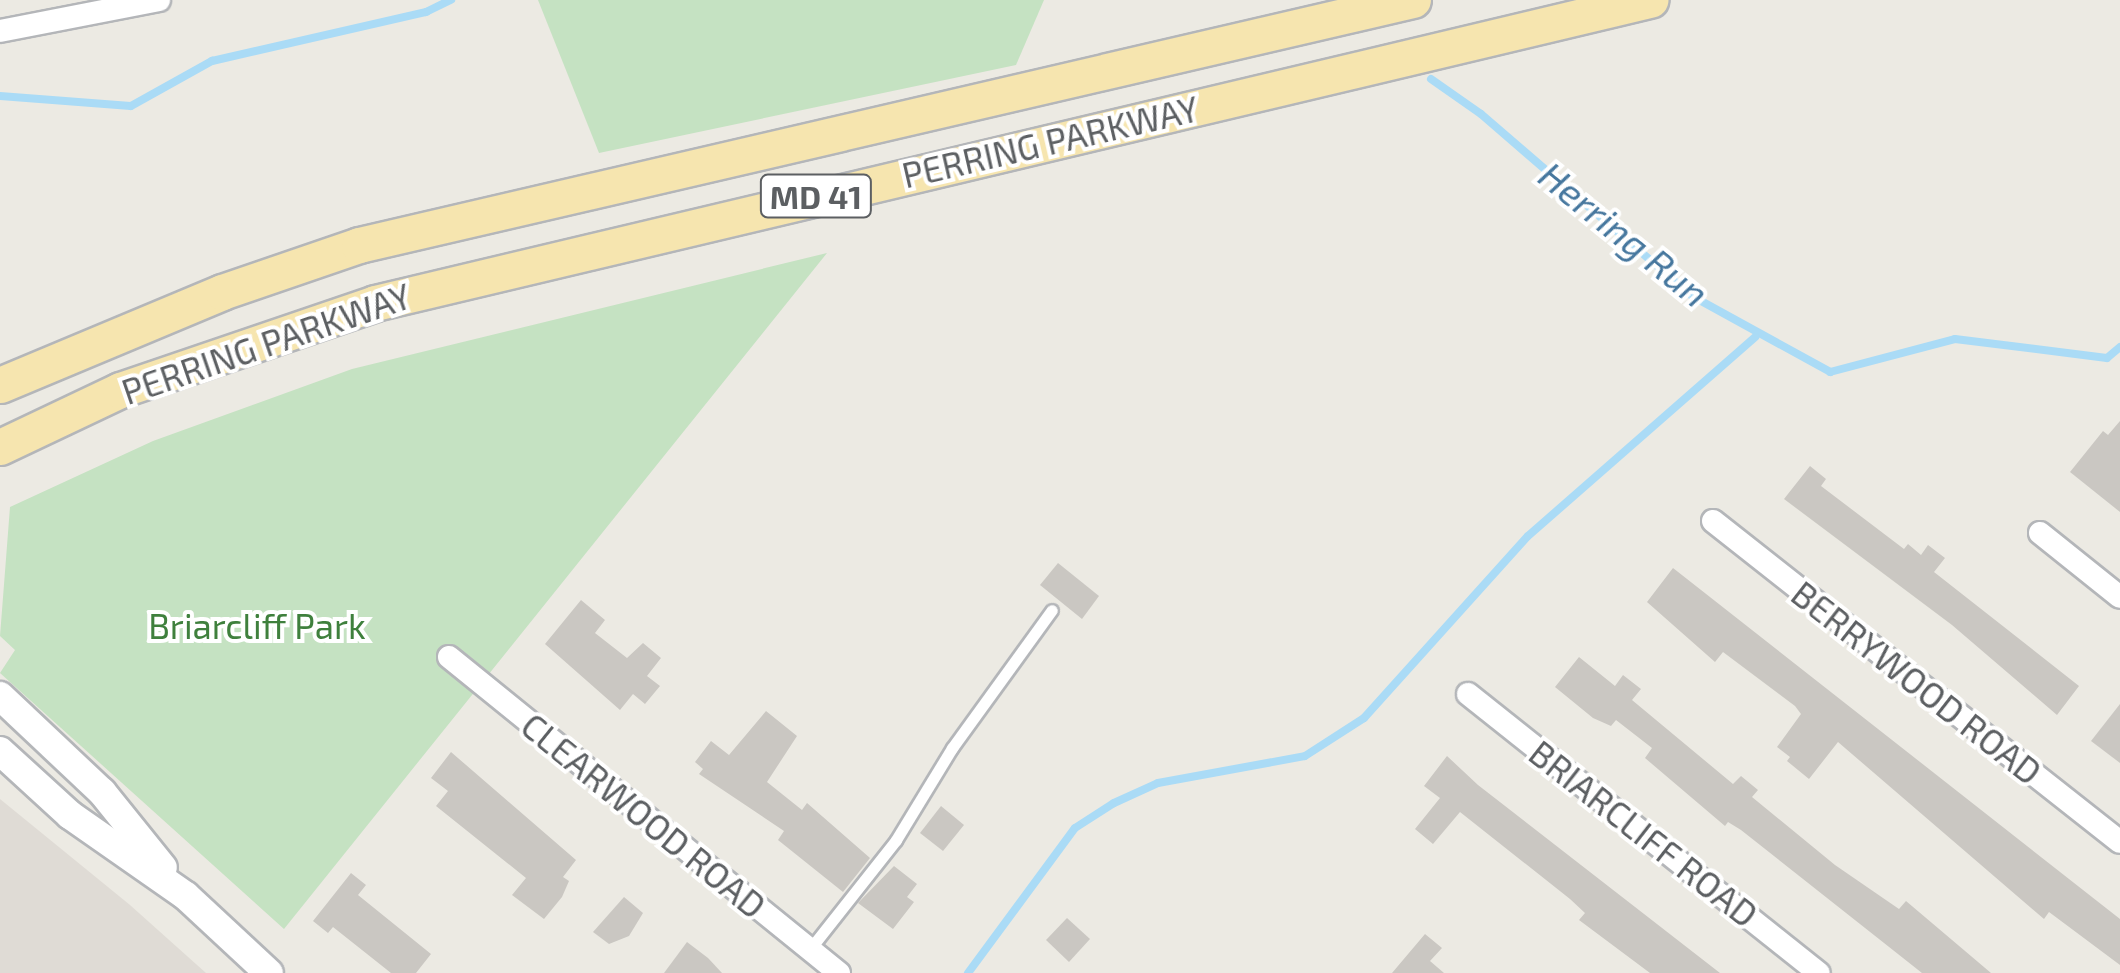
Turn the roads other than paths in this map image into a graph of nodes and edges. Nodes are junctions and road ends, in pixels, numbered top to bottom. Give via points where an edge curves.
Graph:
1 (1412, 0) edge
2 (1650, 0) edge
3 (146, 1) edge
4 (0, 30) edge
5 (0, 385) edge
6 (2, 448) edge
7 (1713, 521) dead end
8 (2040, 534) dead end
9 (2120, 597) edge
10 (1052, 610) dead end
11 (450, 657) dead end
12 (1468, 694) dead end
13 (0, 696) edge
14 (0, 752) edge
15 (2120, 842) edge
16 (186, 896) junction
17 (810, 949) junction
18 (269, 973) edge
19 (839, 973) edge
20 (1820, 973) edge

1 - 5 main road, PERRING PARKWAY / MD 41 via 359,246 222,292
2 - 6 main road, PERRING PARKWAY / MD 41 via 375,303 120,390
3 - 4 street
7 - 15 street, BERRYWOOD ROAD
8 - 9 street
10 - 17 lane via 952,748 896,840
11 - 17 street, CLEARWOOD ROAD
12 - 20 street, BRIARCLIFF ROAD
13 - 16 street via 102,792
14 - 16 street via 70,815
16 - 18 street
17 - 19 street, CLEARWOOD ROAD

